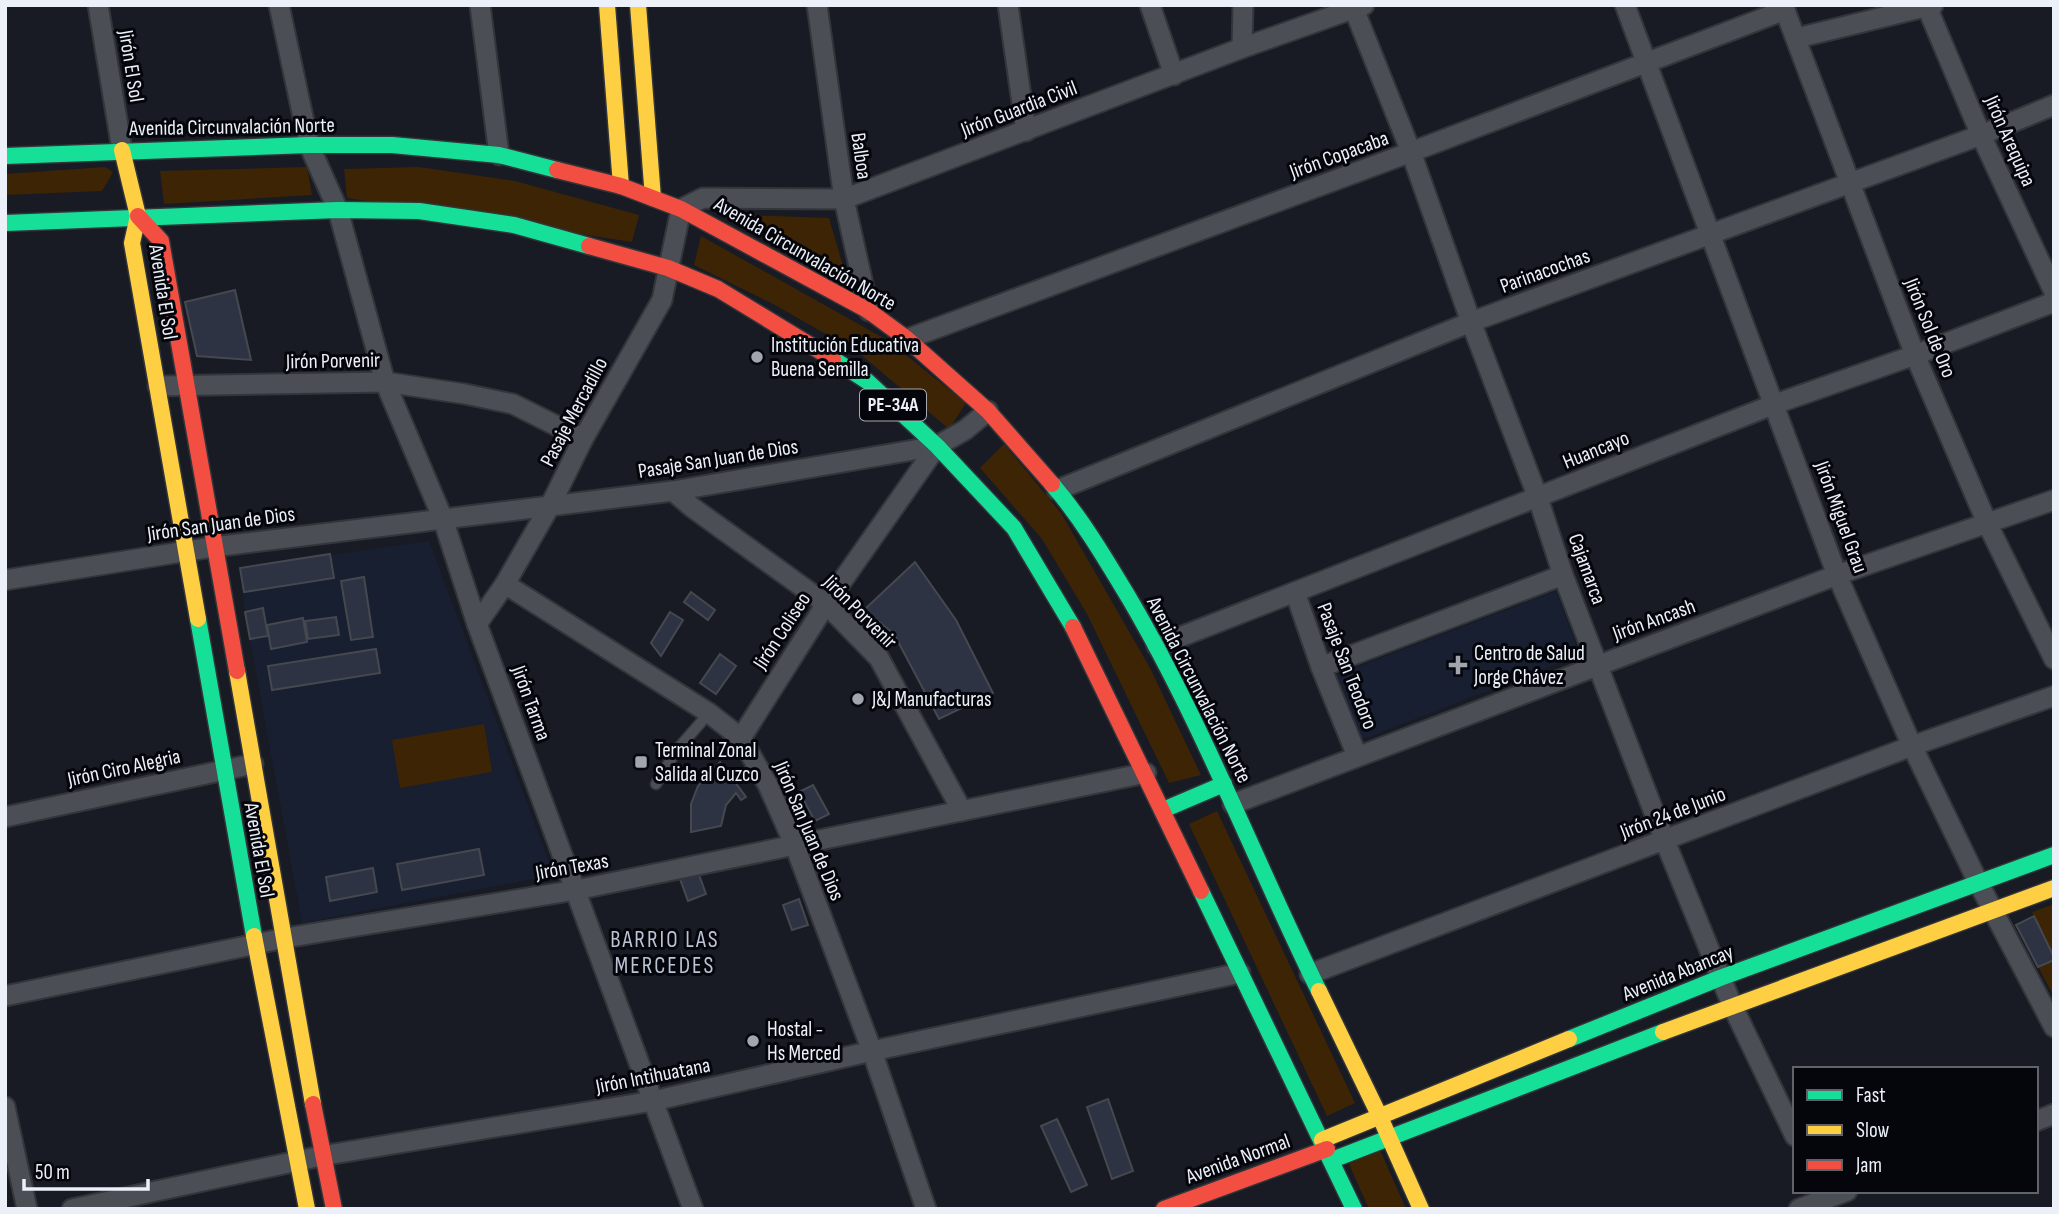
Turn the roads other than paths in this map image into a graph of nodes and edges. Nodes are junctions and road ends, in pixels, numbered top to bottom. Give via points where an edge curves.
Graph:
1 (98, 5) edge
2 (279, 5) edge
3 (480, 5) edge
4 (607, 5) edge
5 (638, 5) edge
6 (817, 5) edge
7 (1009, 5) edge
8 (1150, 5) edge
9 (1243, 5) edge
10 (1625, 5) edge
11 (1930, 6) edge
12 (1359, 7) edge
13 (1784, 8) edge
14 (1797, 38) junction
15 (1242, 48) junction
16 (1645, 64) junction
17 (1174, 75) junction
18 (2054, 105) edge
19 (1026, 131) junction
20 (1982, 135) junction
21 (309, 145) junction
22 (122, 150) junction
23 (1411, 152) junction
24 (499, 155) junction
25 (5, 156) edge
26 (1850, 184) junction
27 (621, 186) junction
28 (653, 198) junction
29 (844, 199) junction
30 (681, 209) junction
31 (338, 210) junction
32 (138, 216) junction
33 (5, 223) edge
34 (1710, 234) junction
35 (668, 268) junction
36 (2054, 292) edge
37 (2054, 302) edge
38 (869, 311) junction
39 (1471, 322) junction
40 (907, 339) junction
41 (1915, 355) junction
42 (385, 383) junction
43 (158, 386) junction
44 (187, 386) junction
45 (1775, 404) junction
46 (988, 411) junction
47 (583, 439) junction
48 (937, 446) junction
49 (1057, 490) junction
50 (673, 491) junction
51 (1538, 498) junction
52 (2054, 500) edge
53 (551, 504) junction
54 (443, 519) junction
55 (1987, 523) junction
56 (213, 547) junction
57 (186, 551) junction
58 (1563, 575) junction
59 (1837, 575) junction
60 (5, 580) edge
61 (506, 584) junction
62 (1295, 592) junction
63 (826, 604) junction
64 (477, 624) junction
65 (1157, 646) junction
66 (2054, 659) edge
67 (1599, 664) junction
68 (1321, 667) junction
69 (2054, 696) edge
70 (709, 713) junction
71 (741, 738) junction
72 (1912, 746) junction
73 (1357, 756) junction
74 (253, 764) junction
75 (224, 769) junction
76 (1146, 773) junction
77 (656, 784) dead end
78 (1224, 785) junction
79 (1233, 804) junction
80 (1163, 810) junction
81 (962, 811) junction
82 (5, 817) edge
83 (1665, 841) junction
84 (795, 846) junction
85 (2054, 855) edge
86 (1978, 882) junction
87 (2054, 888) edge
88 (576, 890) junction
89 (1994, 911) junction
90 (285, 938) junction
91 (254, 944) junction
92 (1240, 973) junction
93 (1310, 974) junction
94 (1720, 978) junction
95 (5, 996) edge
96 (1732, 1005) junction
97 (2054, 1027) edge
98 (872, 1051) junction
99 (653, 1101) junction
100 (5, 1107) edge
101 (1380, 1117) junction
102 (1793, 1132) edge
103 (1390, 1137) junction
104 (1327, 1150) junction
105 (321, 1156) junction
106 (296, 1161) junction
107 (1842, 1193) edge
108 (1825, 1200) edge
109 (27, 1209) edge
110 (72, 1209) edge
111 (307, 1209) edge
112 (334, 1209) edge
113 (693, 1209) edge
114 (926, 1209) edge
115 (1164, 1209) edge
116 (1354, 1209) edge
117 (1421, 1209) edge
118 (1799, 1209) edge

1 - 22 street, Jirón El Sol
2 - 21 street, Jirón Tarma
3 - 24 street
4 - 27 main road
5 - 28 main road
6 - 29 street, Balboa
7 - 19 street
8 - 17 street
9 - 15 street
10 - 16 street, Jirón Miguel Grau
11 - 14 street
11 - 20 street, Jirón Arequipa
12 - 15 street, Jirón Guardia Civil
12 - 23 street, Cajamarca
13 - 14 street, Jirón Sol de Oro
13 - 16 street, Jirón Copacaba
14 - 26 street, Jirón Sol de Oro
15 - 17 street, Jirón Guardia Civil
16 - 23 street, Jirón Copacaba
16 - 34 street, Jirón Miguel Grau
17 - 19 street, Jirón Guardia Civil
18 - 20 street, Parinacochas
19 - 29 street, Jirón Guardia Civil
20 - 26 street, Parinacochas
20 - 36 street, Jirón Arequipa
21 - 22 main road, Avenida Circunvalación Norte / PE-34A
21 - 24 main road, Avenida Circunvalación Norte / PE-34A via 392,145
21 - 31 street, Jirón Tarma
22 - 25 main road, Avenida Circunvalación Norte / PE-34A
22 - 32 main road, Jirón El Sol
23 - 39 street, Cajamarca
23 - 40 street, Jirón Copacaba
24 - 27 main road, Avenida Circunvalación Norte / PE-34A
26 - 34 street, Parinacochas
26 - 41 street, Jirón Sol de Oro
27 - 28 main road, Avenida Circunvalación Norte / PE-34A
28 - 30 main road, Avenida Circunvalación Norte / PE-34A
29 - 30 street, Jirón Guardia Civil via 704,198
29 - 38 street, Balboa
30 - 35 street, Pasaje Mercadillo
30 - 38 main road, Avenida Circunvalación Norte / PE-34A
31 - 32 main road, PE-34A
31 - 35 main road, PE-34A via 418,211 514,225
31 - 42 street, Jirón Tarma
32 - 33 main road, PE-34A
32 - 43 main road, Avenida El Sol via 132,243
32 - 44 main road, Avenida El Sol via 161,241
34 - 39 street, Parinacochas
34 - 45 street, Jirón Miguel Grau
35 - 47 street, Pasaje Mercadillo via 662,300
35 - 48 main road, PE-34A via 718,289 867,382
37 - 41 street, Huancayo
38 - 40 main road, Avenida Circunvalación Norte / PE-34A
39 - 49 street, Parinacochas
39 - 51 street, Cajamarca
40 - 46 main road, Avenida Circunvalación Norte / PE-34A
41 - 45 street, Huancayo
41 - 55 street, Jirón Sol de Oro
42 - 44 street, Jirón Porvenir
42 - 47 street, Jirón Porvenir via 513,404
42 - 54 street, Jirón Tarma
43 - 44 street, Jirón Porvenir
43 - 57 main road, Avenida El Sol
44 - 56 main road, Avenida El Sol
45 - 51 street, Huancayo
45 - 59 street, Jirón Miguel Grau
46 - 48 street, Pasaje San Juan de Dios
46 - 49 main road, Avenida Circunvalación Norte / PE-34A
47 - 53 street, Pasaje Mercadillo
48 - 50 street, Pasaje San Juan de Dios
48 - 63 street, Jirón Coliseo
48 - 76 main road, PE-34A via 1014,528 1078,635
49 - 65 main road, Avenida Circunvalación Norte / PE-34A via 1089,531
50 - 53 street, Pasaje San Juan de Dios
50 - 63 street, Jirón Porvenir
51 - 58 street, Cajamarca
51 - 62 street, Huancayo
52 - 55 street, Jirón Ancash
53 - 54 street, Pasaje San Juan de Dios
53 - 61 street, Pasaje Mercadillo
54 - 56 street, Jirón San Juan de Dios
54 - 64 street, Jirón Tarma
55 - 59 street, Jirón Ancash
55 - 66 street, Jirón Sol de Oro
56 - 57 street, Jirón San Juan de Dios
56 - 74 main road, Avenida El Sol
57 - 60 street, Jirón San Juan de Dios
57 - 75 main road, Avenida El Sol
58 - 67 street, Cajamarca
58 - 68 street
59 - 67 street, Jirón Ancash
59 - 72 street, Jirón Miguel Grau
61 - 64 street, Pasaje Mercadillo
61 - 70 street, Jirón San Juan de Dios
62 - 65 street, Huancayo
62 - 68 street, Pasaje San Teodoro
63 - 71 street, Jirón Coliseo
63 - 81 street, Jirón Porvenir via 879,658
64 - 88 street, Jirón Tarma
65 - 78 main road, Avenida Circunvalación Norte / PE-34A
67 - 73 street, Jirón Ancash
67 - 83 street, Cajamarca
68 - 73 street, Pasaje San Teodoro
69 - 72 street, Jirón 24 de Junio
70 - 71 street, Jirón San Juan de Dios
70 - 77 lane via 676,751
71 - 84 street, Jirón San Juan de Dios
72 - 83 street, Jirón 24 de Junio
72 - 86 street, Jirón Miguel Grau
73 - 79 street, Jirón Ancash
74 - 75 street, Jirón Ciro Alegria
74 - 90 main road, Avenida El Sol
75 - 82 street, Jirón Ciro Alegria
75 - 91 main road, Avenida El Sol
76 - 80 main road, PE-34A
76 - 81 street, Jirón Texas
78 - 79 main road, Avenida Circunvalación Norte / PE-34A
78 - 80 main road
79 - 93 main road, Avenida Circunvalación Norte / PE-34A
80 - 92 main road, PE-34A
81 - 84 street, Jirón Texas
83 - 93 street, Jirón 24 de Junio
83 - 94 street, Cajamarca
84 - 88 street, Jirón Texas
84 - 98 street, Jirón San Juan de Dios
85 - 86 main road, Avenida Abancay
86 - 89 street, Jirón Miguel Grau
86 - 94 main road, Avenida Abancay
87 - 89 main road
88 - 90 street, Jirón Texas
88 - 99 street, Jirón Tarma
89 - 96 main road
89 - 97 street, Jirón Miguel Grau
90 - 91 street, Jirón Texas
90 - 105 main road, Avenida El Sol
91 - 95 street, Jirón Texas
91 - 106 main road, Avenida El Sol
92 - 98 street, Jirón Intihuatana
92 - 104 main road, PE-34A
93 - 101 main road, Avenida Circunvalación Norte / PE-34A
94 - 96 street, Cajamarca
94 - 101 main road, Avenida Abancay
96 - 102 street, Cajamarca
96 - 103 main road
98 - 99 street, Jirón Intihuatana
98 - 114 street, Jirón San Juan de Dios
99 - 105 street, Jirón Intihuatana
99 - 113 street, Jirón Tarma
100 - 109 street
101 - 103 main road, Avenida Circunvalación Norte / PE-34A
101 - 104 main road, Avenida Abancay
103 - 104 main road
103 - 117 main road, Avenida Circunvalación Norte / PE-34A
104 - 115 main road, Avenida Normal
104 - 116 main road, PE-34A
105 - 106 street, Jirón Intihuatana
105 - 112 main road, Avenida El Sol
106 - 110 street, Jirón Intihuatana
106 - 111 main road, Avenida El Sol
107 - 108 street
108 - 118 street

